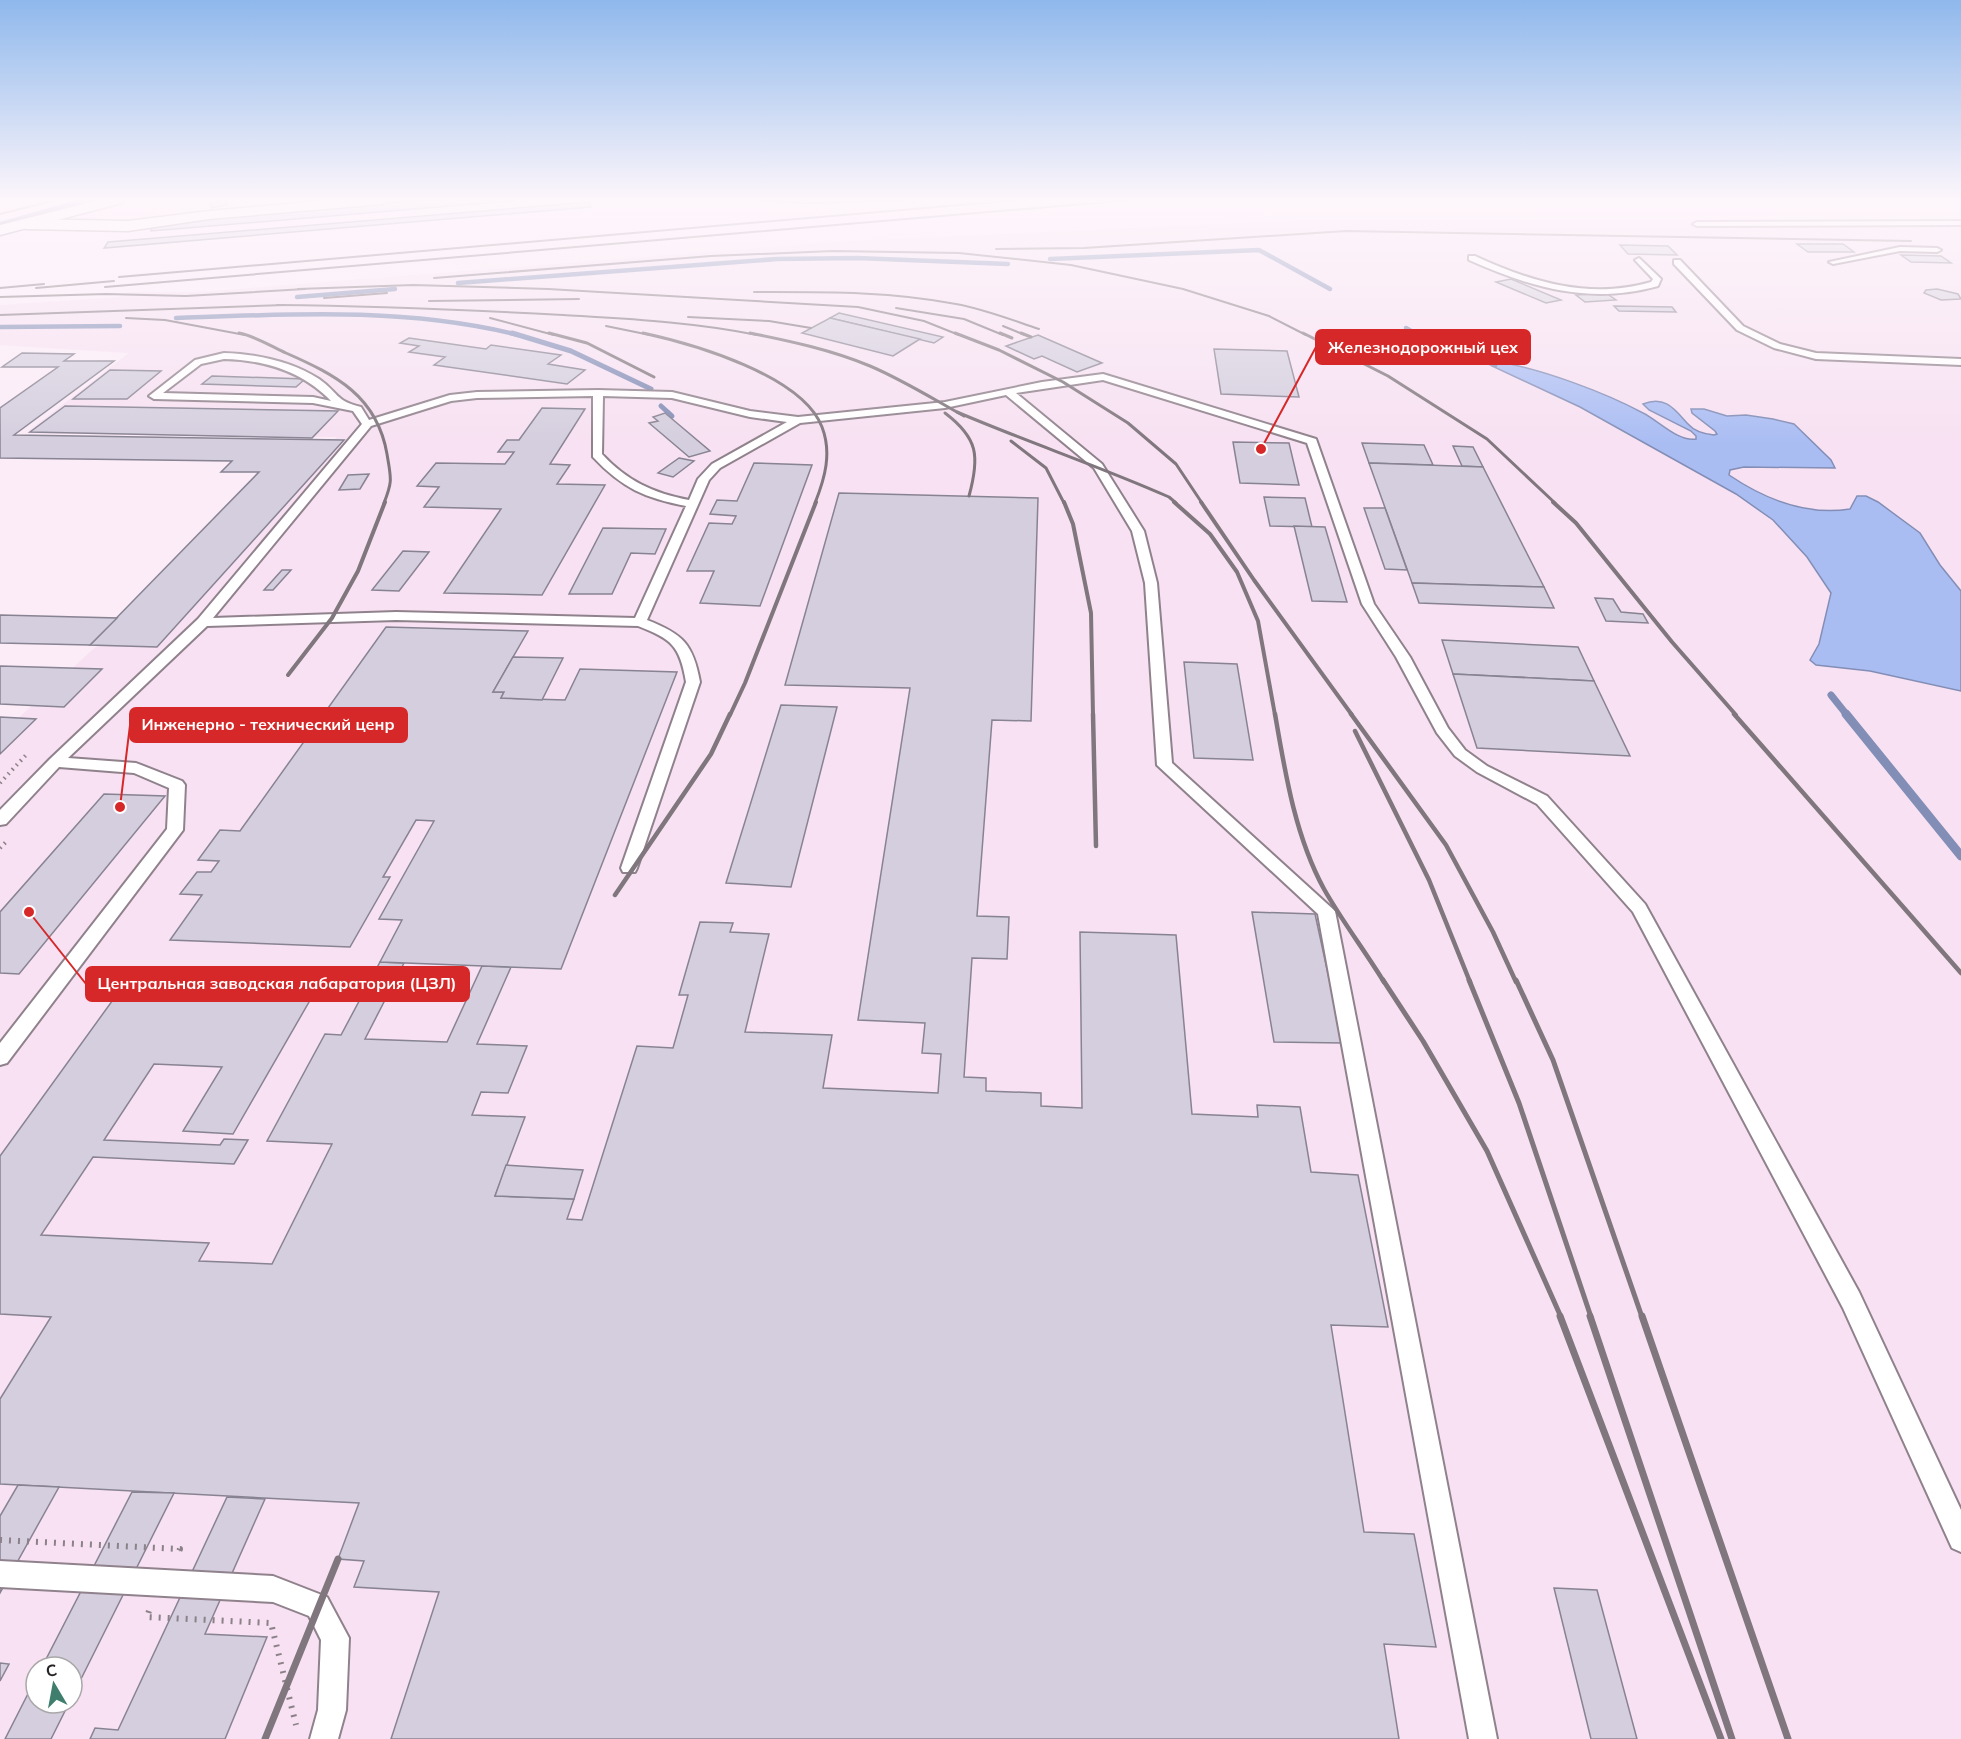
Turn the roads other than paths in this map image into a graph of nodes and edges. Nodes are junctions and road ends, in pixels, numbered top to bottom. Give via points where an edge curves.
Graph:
1 (1528, 281) edge
2 (1656, 281) edge
3 (1695, 281) edge
4 (1961, 362) edge
5 (597, 393) junction
6 (1009, 393) junction
7 (342, 406) junction
8 (798, 420) junction
9 (367, 424) junction
10 (691, 504) junction
11 (203, 622) junction
12 (640, 622) junction
13 (55, 762) junction
14 (0, 820) edge
15 (629, 868) dead end
16 (0, 1058) edge
17 (1961, 1539) edge
18 (0, 1574) edge
19 (324, 1739) edge
20 (1483, 1739) edge

1 - 2 lane via 1567,290 1597,291 1626,291
3 - 4 lane via 1740,328 1777,346 1816,356
5 - 8 lane via 672,395 750,414
5 - 9 lane via 450,398
5 - 10 lane via 597,455 615,476 650,496
6 - 8 lane via 903,410
6 - 17 lane via 1103,377 1312,441 1368,604 1443,730 1460,753 1482,769 1542,800 1639,908 1851,1300
6 - 20 lane via 1098,466 1138,531 1151,583 1165,765 1326,911
7 - 7 lane via 313,400 154,396 200,361 239,356 255,357 311,378
7 - 9 lane via 357,409
8 - 10 lane via 716,466
9 - 11 lane
10 - 12 lane
11 - 12 lane via 396,616
11 - 13 lane
12 - 15 lane via 671,634 689,654 693,682
13 - 14 lane
13 - 16 lane via 136,768 177,784 175,830
18 - 19 lane via 273,1589 318,1606 335,1638 332,1710

